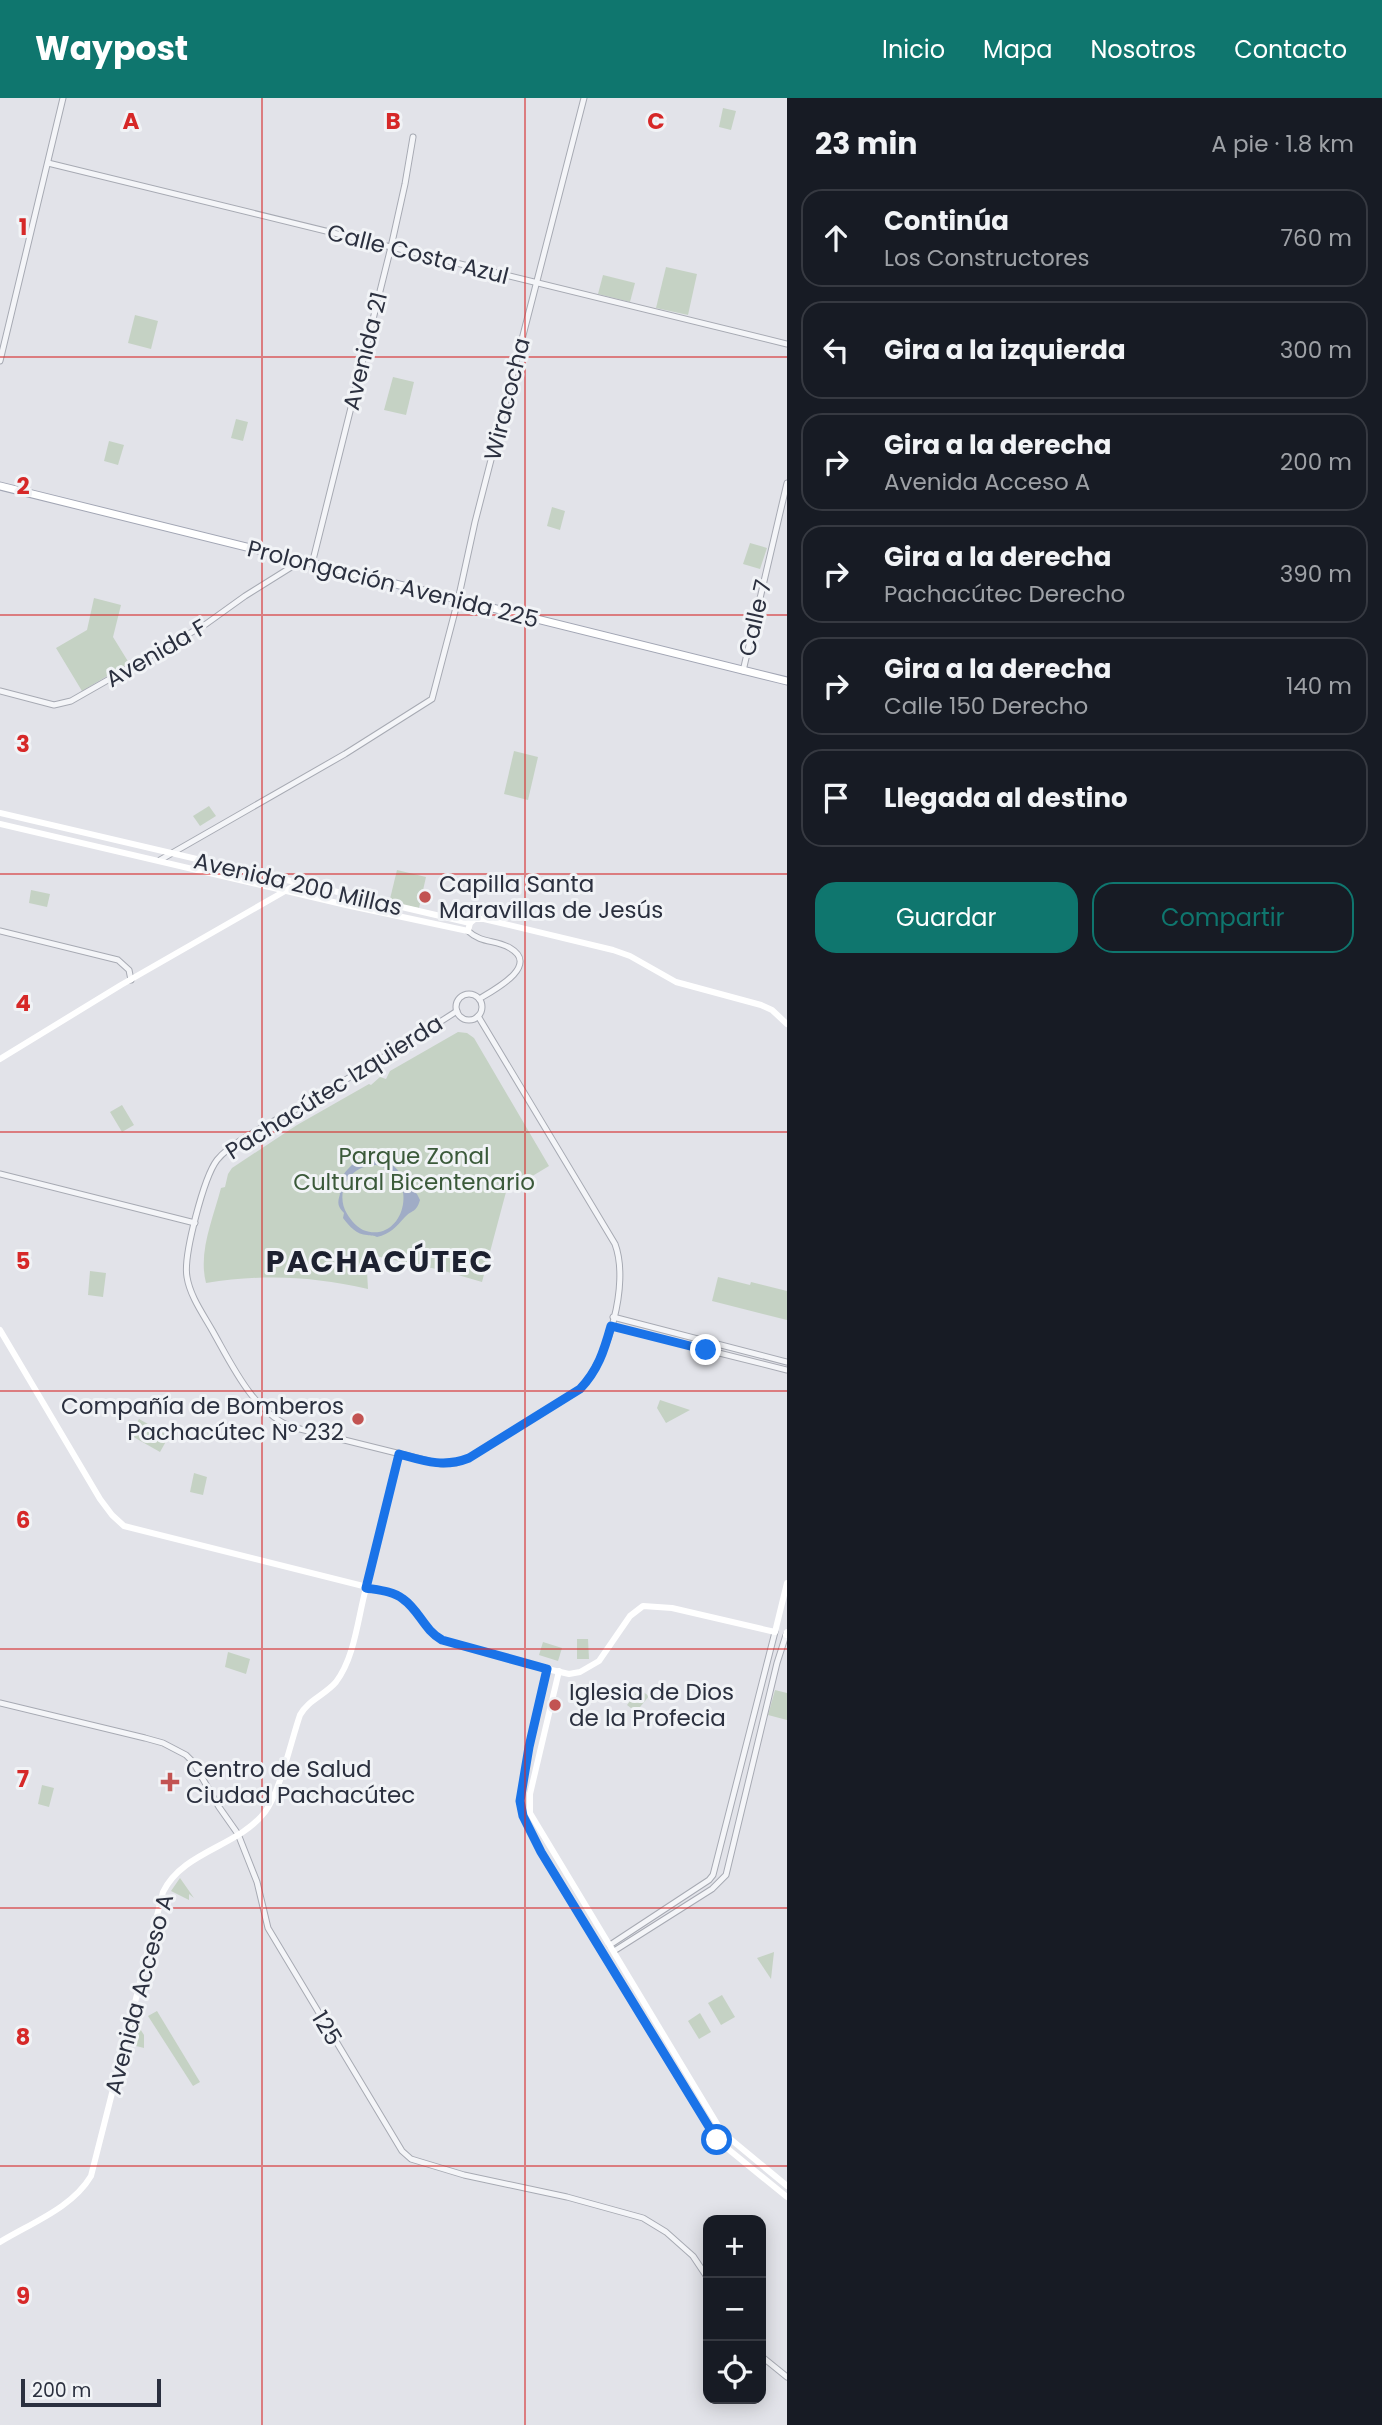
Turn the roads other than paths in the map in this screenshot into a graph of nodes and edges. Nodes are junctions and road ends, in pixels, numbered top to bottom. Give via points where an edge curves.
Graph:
1 (63, 98) edge
2 (584, 98) edge
3 (413, 137) dead end
4 (48, 163) junction
5 (391, 247) junction
6 (537, 283) junction
7 (787, 344) edge
8 (0, 361) edge
9 (787, 483) edge
10 (0, 486) edge
11 (301, 561) junction
12 (312, 564) junction
13 (458, 600) junction
14 (743, 671) junction
15 (787, 681) edge
16 (0, 691) edge
17 (0, 813) edge
18 (0, 824) edge
19 (170, 854) junction
20 (160, 860) junction
21 (299, 883) junction
22 (285, 890) junction
23 (470, 923) junction
24 (0, 931) edge
25 (468, 932) junction
26 (131, 979) junction
27 (479, 999) junction
28 (457, 1011) junction
29 (478, 1016) junction
30 (787, 1024) edge
31 (0, 1059) edge
32 (0, 1174) edge
33 (195, 1223) junction
34 (613, 1317) junction
35 (611, 1326) junction
36 (0, 1330) edge
37 (787, 1362) edge
38 (787, 1370) edge
39 (399, 1454) junction
40 (787, 1583) edge
41 (366, 1588) junction
42 (775, 1632) junction
43 (787, 1633) edge
44 (547, 1669) junction
45 (559, 1671) junction
46 (0, 1703) edge
47 (239, 1834) junction
48 (612, 1948) junction
49 (787, 2186) edge
50 (787, 2197) edge
51 (0, 2242) edge
52 (706, 2278) edge
53 (766, 2360) edge
54 (787, 2376) edge

1 - 4 street
2 - 6 street, Wiracocha
3 - 5 street, Avenida 21
4 - 5 street, Calle Costa Azul
4 - 8 street
5 - 6 street, Calle Costa Azul
5 - 12 street, Avenida 21
6 - 7 street, Calle Costa Azul
6 - 13 street, Wiracocha
9 - 14 street, Calle 7
10 - 11 main road, Prolongación Avenida 225
11 - 12 main road, Prolongación Avenida 225
11 - 16 street, Avenida F via 206,624 71,702 54,705
12 - 13 main road, Prolongación Avenida 225
13 - 14 main road, Prolongación Avenida 225
13 - 19 street, Wiracocha via 432,699
14 - 15 main road, Prolongación Avenida 225
17 - 19 main road, Avenida 200 Millas
18 - 20 main road, Avenida 200 Millas
19 - 20 street
19 - 21 main road, Avenida 200 Millas
20 - 22 main road, Avenida 200 Millas
21 - 22 main road
21 - 23 main road, Avenida 200 Millas
22 - 25 main road, Avenida 200 Millas
22 - 26 main road
23 - 25 main road
23 - 30 main road, Avenida 200 Millas via 484,919 612,950 676,982 761,1005
24 - 26 street via 118,960
25 - 27 street via 511,948 519,962 514,976
26 - 31 main road
27 - 28 street via 464,996
27 - 29 street via 482,1008
28 - 29 street via 465,1019
28 - 33 street, Pachacútec Izquierda via 227,1151 212,1167
29 - 34 street, Pachacútec Izquierda via 615,1244 621,1283
32 - 33 street
33 - 39 street, Pachacútec Izquierda via 186,1259 194,1298 224,1351 273,1418
34 - 35 street, Pachacútec Izquierda
34 - 37 street
35 - 38 street
35 - 39 street, Pachacútec Izquierda via 601,1360 580,1389 469,1458 441,1464
36 - 41 main road via 100,1499 124,1526
39 - 41 street, Avenida Acceso A
40 - 42 main road
41 - 44 main road via 404,1599 442,1640
41 - 47 main road, Avenida Acceso A via 341,1673 302,1710 270,1803
42 - 45 main road via 672,1608 643,1606 630,1616 599,1661 580,1672
42 - 48 street via 713,1875
43 - 48 street via 726,1875 712,1889
44 - 45 main road
44 - 50 main road via 525,1769 520,1801 523,1816 710,2131
45 - 48 main road via 529,1807
46 - 47 street, 125 via 181,1751 193,1762
47 - 51 main road, Avenida Acceso A via 180,1870 163,1892 95,2167 81,2190 65,2204
47 - 52 street, 125 via 268,1928 402,2151 411,2159 464,2175 643,2218 693,2256
48 - 49 main road via 722,2132
53 - 54 street

